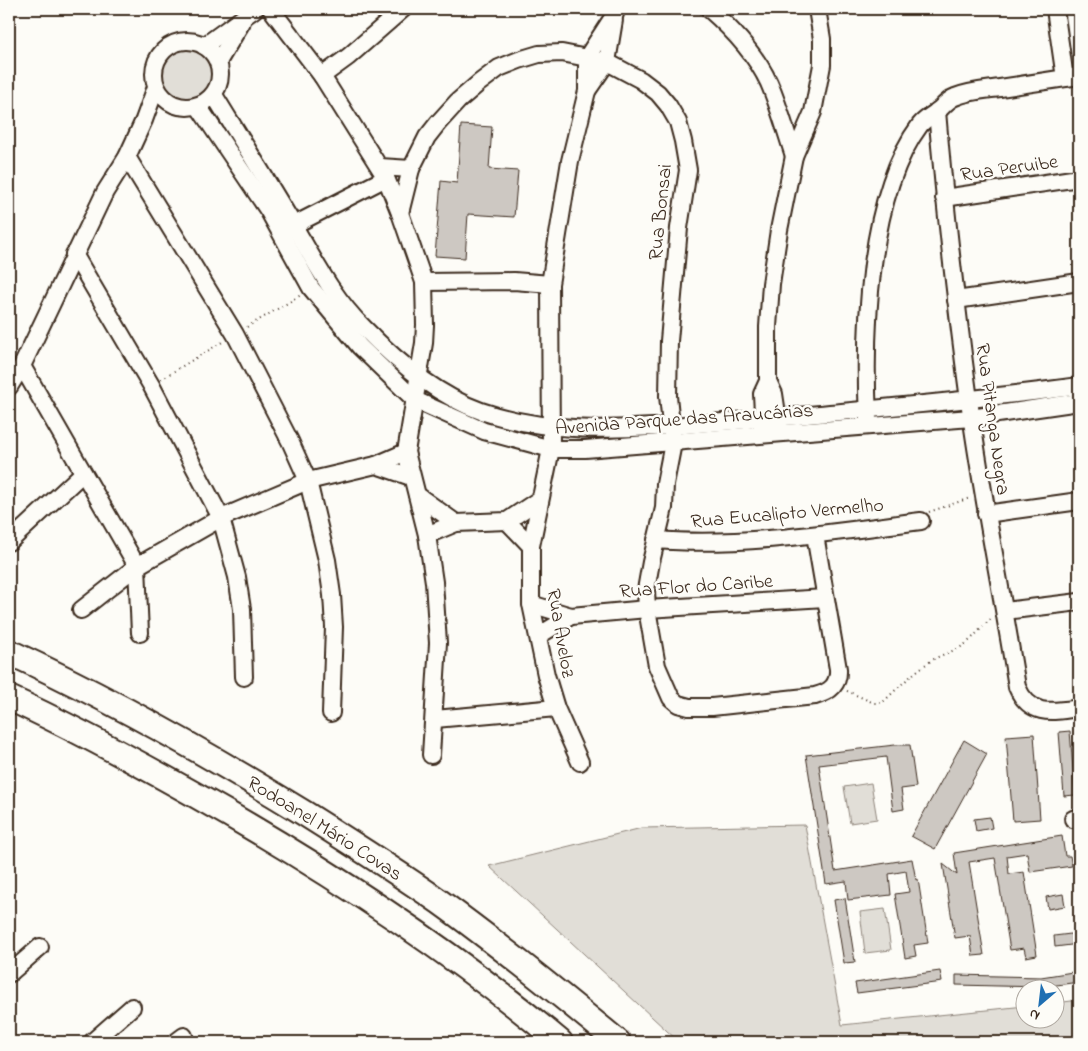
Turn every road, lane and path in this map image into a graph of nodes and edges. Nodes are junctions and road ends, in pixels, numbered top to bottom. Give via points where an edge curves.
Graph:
1 (271, 9) edge
2 (403, 9) edge
3 (709, 9) edge
4 (817, 9) edge
5 (1055, 9) edge
6 (616, 11) edge
7 (250, 13) edge
8 (204, 46) junction
9 (587, 57) junction
10 (218, 62) junction
11 (607, 62) junction
12 (322, 76) junction
13 (1072, 77) edge
14 (156, 88) junction
15 (588, 91) junction
16 (214, 95) junction
17 (173, 105) junction
18 (198, 106) junction
19 (937, 111) junction
20 (144, 120) junction
21 (794, 156) junction
22 (127, 157) junction
23 (412, 168) junction
24 (383, 172) junction
25 (1079, 178) edge
26 (944, 198) junction
27 (400, 214) junction
28 (294, 225) junction
29 (74, 254) junction
30 (424, 282) junction
31 (1079, 282) edge
32 (550, 284) junction
33 (956, 300) junction
34 (22, 366) junction
35 (418, 376) junction
36 (1079, 386) edge
37 (9, 387) edge
38 (415, 400) junction
39 (969, 400) junction
40 (1028, 401) junction
41 (1079, 402) edge
42 (868, 410) junction
43 (971, 418) junction
44 (771, 426) junction
45 (550, 427) junction
46 (665, 427) junction
47 (869, 427) junction
48 (673, 443) junction
49 (657, 444) junction
50 (551, 448) junction
51 (406, 452) junction
52 (376, 465) junction
53 (83, 473) junction
54 (411, 478) junction
55 (308, 481) junction
56 (665, 484) junction
57 (982, 490) junction
58 (417, 495) junction
59 (540, 499) junction
60 (1079, 502) edge
61 (986, 514) junction
62 (221, 518) junction
63 (507, 521) junction
64 (921, 522) joint
65 (456, 524) junction
66 (815, 534) junction
67 (427, 535) junction
68 (656, 540) junction
69 (9, 542) edge
70 (531, 546) junction
71 (137, 566) junction
72 (825, 598) junction
73 (1079, 602) edge
74 (532, 604) junction
75 (647, 609) junction
76 (81, 610) dead end
77 (1005, 611) junction
78 (571, 616) junction
79 (140, 633) dead end
80 (9, 636) edge
81 (538, 636) junction
82 (9, 652) edge
83 (55, 673) junction
84 (244, 677) dead end
85 (832, 688) junction
86 (9, 698) edge
87 (9, 703) edge
88 (556, 708) junction
89 (1079, 708) edge
90 (43, 713) junction
91 (330, 713) dead end
92 (434, 719) junction
93 (431, 755) dead end
94 (580, 762) dead end
95 (40, 947) dead end
96 (9, 974) edge
97 (132, 1007) dead end
98 (92, 1042) edge
99 (560, 1042) edge
100 (618, 1042) edge

1 - 12 street
2 - 12 street
3 - 21 street via 724,22 758,64 769,84
4 - 21 street via 822,39 820,81 813,112
5 - 13 street
6 - 9 street
6 - 11 street
7 - 8 street
7 - 10 street
8 - 10 street
8 - 14 street via 185,40 165,48 154,66
9 - 11 street, Rua Bonsai
9 - 15 street
9 - 23 street, Rua Bonsai via 539,54 499,68 438,122
10 - 16 street via 221,73
11 - 15 street
11 - 46 street, Rua Bonsai via 658,93 678,122 687,154 688,170 673,277
12 - 24 street
13 - 19 street via 954,97
14 - 17 street
14 - 20 street
15 - 32 street, Rua Aveloz via 570,161
16 - 18 street
16 - 28 street, Avenida Parque das Araucárias
17 - 18 street
17 - 20 street
18 - 38 street, Avenida Parque das Araucárias via 268,210 311,288 360,347
19 - 26 street, Rua Pitanga Negra
19 - 42 street via 922,124 912,139 883,210 871,287
20 - 22 street
21 - 44 street via 778,230 771,284 768,381 762,394
22 - 29 street via 105,192
22 - 55 street via 235,334
23 - 24 street
23 - 27 street, Rua Bonsai
24 - 27 street
24 - 28 street
25 - 26 street, Rua Peruibe
26 - 33 street, Rua Pitanga Negra
27 - 30 street
28 - 35 street, Avenida Parque das Araucárias via 342,304 390,354
29 - 34 street
29 - 62 street via 151,385
30 - 32 street
30 - 35 street via 425,325
31 - 33 street
32 - 45 street, Rua Aveloz
33 - 39 street, Rua Pitanga Negra
34 - 37 street
34 - 53 street
35 - 38 street
35 - 45 street, Avenida Parque das Araucárias via 480,411
36 - 40 street
38 - 50 street, Avenida Parque das Araucárias via 484,432
38 - 51 street
39 - 40 street, Avenida Parque das Araucárias
39 - 42 street, Avenida Parque das Araucárias
39 - 43 street, Rua Pitanga Negra
40 - 41 street
40 - 43 street, Avenida Parque das Araucárias
42 - 44 street, Avenida Parque das Araucárias
42 - 47 street
43 - 47 street, Avenida Parque das Araucárias
43 - 57 street, Rua Pitanga Negra
44 - 46 street, Avenida Parque das Araucárias
44 - 47 street, Avenida Parque das Araucárias
44 - 48 street, Avenida Parque das Araucárias
45 - 46 street, Avenida Parque das Araucárias
45 - 50 street, Rua Aveloz
46 - 48 street
46 - 49 street
48 - 49 street, Avenida Parque das Araucárias
48 - 56 street
49 - 50 street, Avenida Parque das Araucárias
49 - 56 street
50 - 59 street, Rua Aveloz
51 - 52 street
51 - 54 street
52 - 54 street
52 - 55 street
53 - 69 street
53 - 71 street
54 - 58 street
55 - 62 street
55 - 91 street via 332,595 334,627
56 - 68 street via 664,508
57 - 61 street, Rua Pitanga Negra
57 - 64 path via 970,498 931,510
58 - 65 street
58 - 67 street
59 - 63 street
59 - 70 street, Rua Aveloz
60 - 61 street
61 - 77 street, Rua Pitanga Negra
62 - 71 street
62 - 84 street via 239,585
63 - 65 street
63 - 70 street
64 - 66 street, Rua Eucalipto Vermelho
65 - 67 street
66 - 68 street, Rua Eucalipto Vermelho via 687,543
66 - 72 street
67 - 92 street via 438,643
68 - 75 street via 646,590
70 - 74 street, Rua Aveloz
71 - 76 street
71 - 79 street
72 - 75 street, Rua Flor do Caribe
72 - 85 street via 838,669
73 - 77 street
74 - 78 street
74 - 81 street, Rua Aveloz
75 - 78 street, Rua Flor do Caribe
75 - 85 street via 657,666 671,698 678,704 712,707 815,696
77 - 85 path via 990,619 964,645 936,658 910,677 882,703
77 - 89 street, Rua Pitanga Negra via 1021,698 1039,710 1050,712
78 - 81 street
80 - 83 highway
81 - 88 street, Rua Aveloz
82 - 83 highway, Rodoanel Mário Covas
83 - 100 highway, Rodoanel Mário Covas via 236,770 342,837 439,902
86 - 90 highway, Rodoanel Mário Covas
87 - 90 highway
88 - 92 street
88 - 94 street, Rua Aveloz
90 - 99 highway, Rodoanel Mário Covas via 206,801 325,871 406,924
92 - 93 street
95 - 96 street
97 - 98 street

